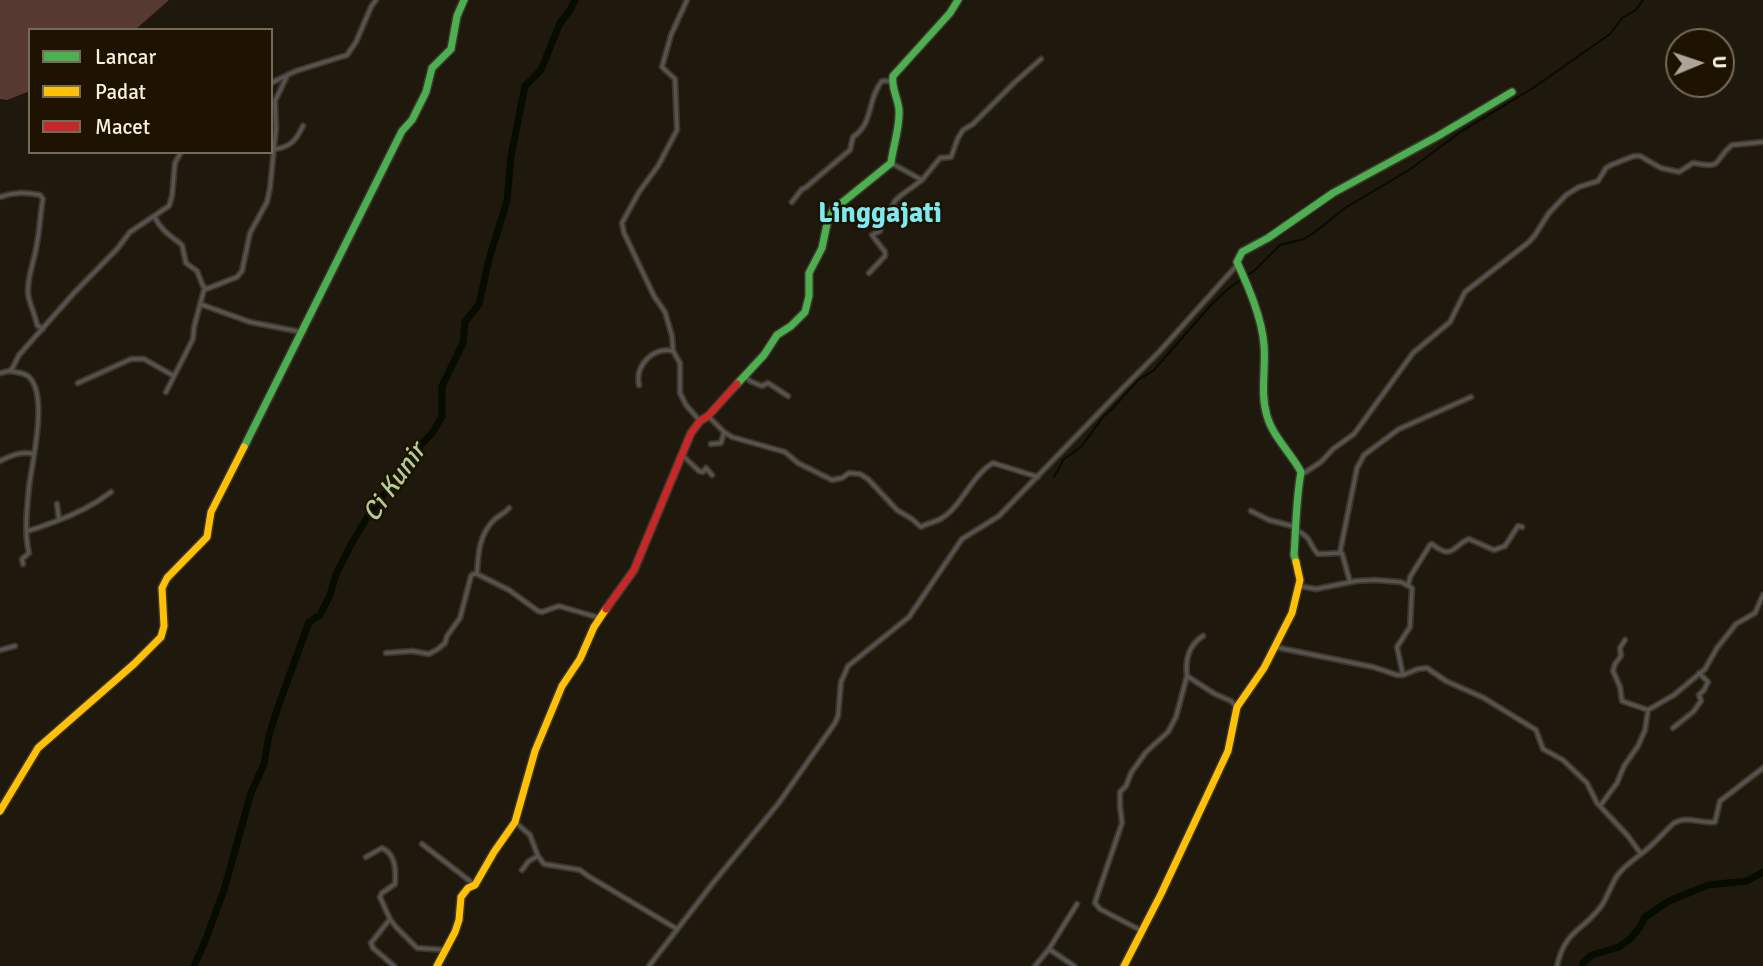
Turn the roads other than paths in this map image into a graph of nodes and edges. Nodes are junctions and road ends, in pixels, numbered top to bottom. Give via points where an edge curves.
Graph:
1 (376, 0) edge
2 (464, 0) edge
3 (687, 0) edge
4 (958, 0) edge
5 (1041, 59) dead end
6 (287, 76) junction
7 (891, 81) junction
8 (273, 82) edge
9 (278, 92) junction
10 (1512, 92) dead end
11 (303, 126) dead end
12 (1763, 142) edge
13 (275, 149) junction
14 (180, 154) edge
15 (891, 163) junction
16 (922, 180) junction
17 (0, 197) edge
18 (792, 202) dead end
19 (154, 217) junction
20 (1240, 268) junction
21 (869, 273) dead end
22 (206, 288) junction
23 (200, 304) junction
24 (43, 329) junction
25 (301, 332) junction
26 (673, 351) junction
27 (10, 371) junction
28 (0, 373) edge
29 (174, 376) junction
30 (745, 376) junction
31 (78, 383) dead end
32 (639, 385) dead end
33 (166, 392) dead end
34 (788, 396) dead end
35 (1471, 397) dead end
36 (708, 416) junction
37 (700, 421) junction
38 (724, 432) junction
39 (712, 444) dead end
40 (34, 454) junction
41 (682, 455) junction
42 (0, 461) edge
43 (712, 475) dead end
44 (1301, 475) junction
45 (1038, 477) junction
46 (111, 492) dead end
47 (57, 504) dead end
48 (509, 508) dead end
49 (1251, 511) dead end
50 (59, 520) junction
51 (1522, 527) dead end
52 (1296, 529) junction
53 (27, 531) junction
54 (1340, 552) junction
55 (23, 564) dead end
56 (477, 574) junction
57 (1350, 582) junction
58 (1299, 586) junction
59 (1408, 586) junction
60 (1763, 595) edge
61 (600, 618) junction
62 (1203, 636) dead end
63 (1625, 640) dead end
64 (15, 646) dead end
65 (1275, 647) junction
66 (0, 650) edge
67 (386, 653) dead end
68 (1699, 673) junction
69 (1403, 675) junction
70 (1187, 676) junction
71 (1237, 707) junction
72 (1648, 710) junction
73 (1673, 728) dead end
74 (1763, 768) edge
75 (1600, 806) junction
76 (0, 811) edge
77 (515, 822) junction
78 (422, 844) dead end
79 (1641, 854) junction
80 (538, 856) junction
81 (366, 857) dead end
82 (522, 870) dead end
83 (475, 885) junction
84 (1077, 904) dead end
85 (390, 919) junction
86 (677, 929) junction
87 (1142, 931) junction
88 (1049, 949) junction
89 (447, 950) junction
90 (394, 966) edge
91 (437, 966) edge
92 (649, 966) edge
93 (1035, 966) edge
94 (1074, 966) edge
95 (1125, 966) edge
96 (1557, 966) edge

1 - 6 street via 349,54
2 - 25 street via 451,49 432,68 417,111 402,131
3 - 26 street via 662,67 675,79 677,130 622,223 654,296 665,310
4 - 7 street
5 - 16 street via 963,130 951,157 940,158
6 - 8 street
6 - 9 street
7 - 15 street via 899,115
7 - 18 street via 878,85 866,123 852,137 850,150
8 - 9 street
9 - 13 street
10 - 20 street via 1333,193 1242,252
11 - 13 street via 290,145
12 - 44 street via 1732,145 1717,163 1693,163 1679,172 1634,156 1606,168 1594,183 1573,190 1529,242 1465,292 1450,322 1413,353 1354,434
13 - 22 street via 267,202 250,233 242,271
14 - 19 street via 170,202
15 - 16 street
15 - 30 street via 833,210 809,273 805,312 777,335
16 - 21 street via 900,196 880,231 872,234 885,256
17 - 24 street via 21,192 43,199 28,294 37,325
19 - 22 street via 182,245 187,263
19 - 24 street via 130,232
20 - 44 street via 1253,297 1264,345 1267,418
20 - 45 street
22 - 23 street
23 - 25 street via 250,322
23 - 29 street via 193,339
24 - 27 street
25 - 76 street via 211,513 206,537 163,585 161,637 38,748
26 - 32 street via 663,349 648,358 637,374
26 - 37 street via 680,363 682,398
27 - 28 street
27 - 40 street via 26,374 34,386 39,409
29 - 31 street via 144,359 131,359
29 - 33 street
30 - 34 street
30 - 36 street
35 - 54 street via 1399,429 1364,455 1357,468
36 - 37 street
36 - 38 street
37 - 41 street
38 - 39 street via 721,443
38 - 45 street via 781,450 832,480 860,474 921,527 943,518 993,463
40 - 42 street via 19,453
40 - 53 street
41 - 43 street via 699,471 706,468
41 - 61 street via 634,570
44 - 52 street
45 - 86 street via 996,519 962,539 909,617 848,666 835,723 778,804
46 - 50 street via 88,509
47 - 50 street
48 - 56 street via 485,532
49 - 52 street
50 - 53 street
51 - 59 street via 1518,526 1505,546 1494,550 1469,539 1452,553 1430,545
52 - 54 street via 1307,536 1318,554
52 - 58 street
53 - 55 street via 29,553
54 - 57 street
56 - 61 street via 538,611 561,606
56 - 67 street via 471,576 460,618 445,643 429,654
57 - 58 street via 1316,589
57 - 59 street via 1394,580
58 - 65 street
59 - 69 street via 1412,588 1410,627 1397,647
60 - 68 street via 1755,613 1737,624
61 - 77 street via 562,686
62 - 70 street via 1190,649
63 - 72 street via 1613,671 1621,699
64 - 66 street
65 - 69 street
65 - 71 street
68 - 72 street
68 - 73 street via 1707,682 1699,695 1701,701
69 - 75 street via 1427,668 1529,724 1543,749 1563,760 1587,783
70 - 71 street
70 - 87 street via 1168,732 1146,752 1120,792 1122,823 1095,903
71 - 87 street via 1228,751
72 - 75 street via 1638,746
74 - 79 street via 1720,801 1715,822 1679,820
75 - 79 street
77 - 80 street via 530,835
77 - 83 street
78 - 83 street
79 - 96 street via 1617,876 1600,908 1572,933
80 - 82 street
80 - 86 street via 544,864 580,870
81 - 85 street via 382,848 393,858 396,884 380,897
83 - 89 street via 460,897 458,923
84 - 88 street
85 - 89 street via 417,948
85 - 90 street via 370,943
86 - 92 street
87 - 95 street
88 - 93 street
88 - 94 street
89 - 91 street

